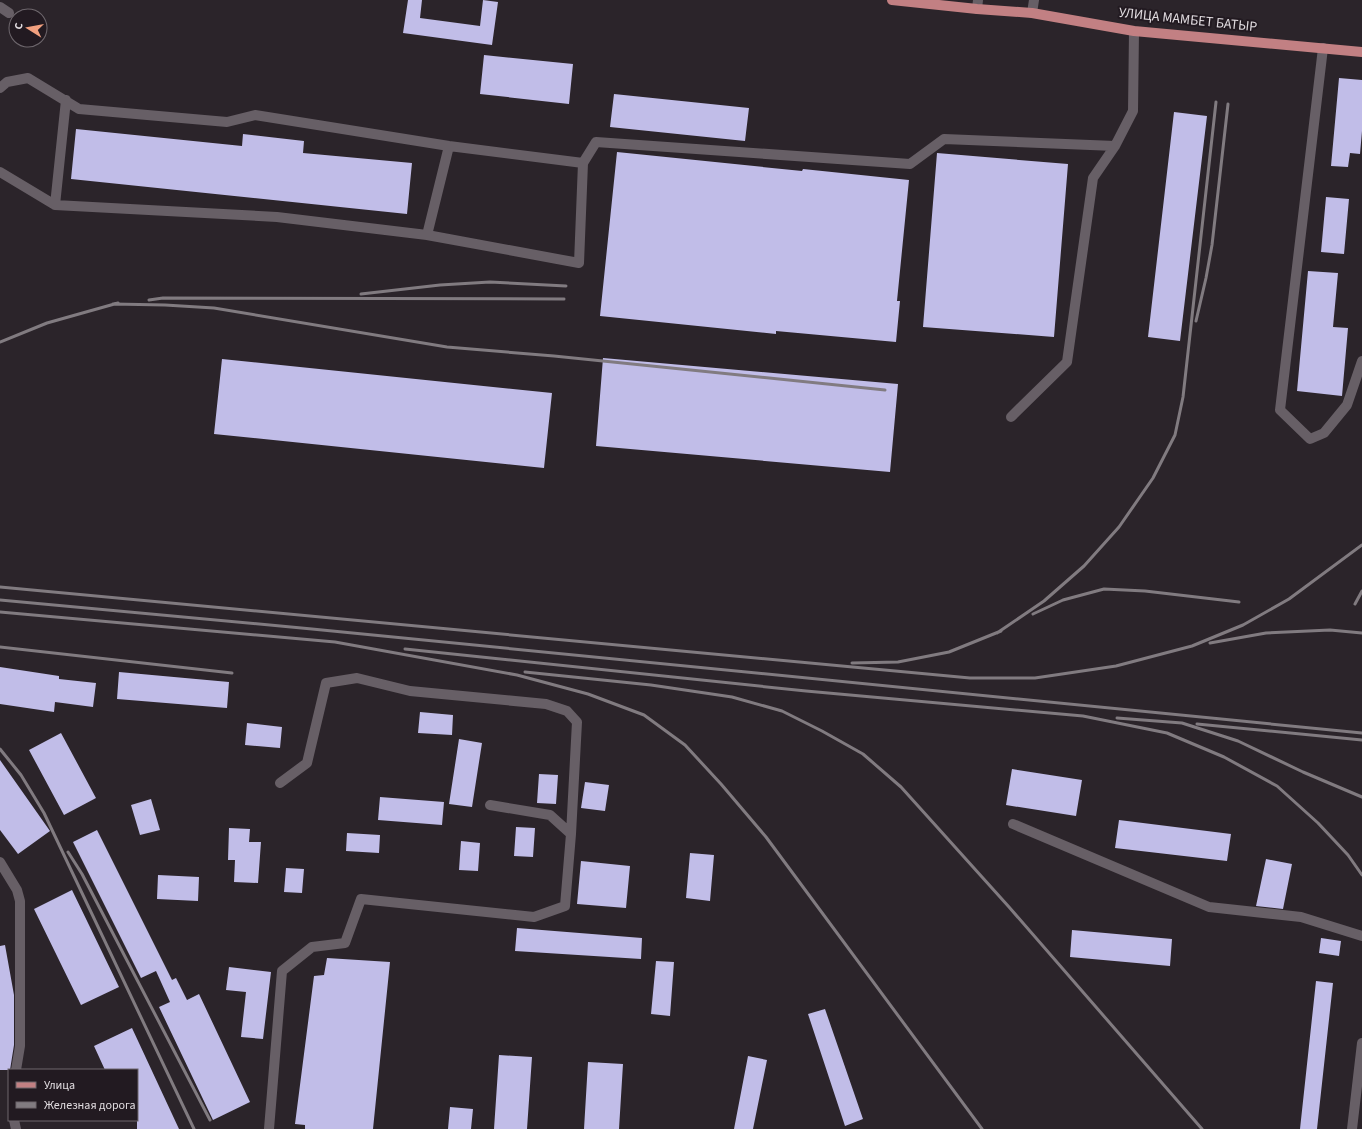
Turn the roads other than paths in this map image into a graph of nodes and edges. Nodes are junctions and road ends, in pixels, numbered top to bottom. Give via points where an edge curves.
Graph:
1 (892, 0) edge
2 (1034, 0) edge
3 (977, 5) edge
4 (0, 7) edge
5 (8, 13) edge
6 (1032, 13) junction
7 (1134, 31) junction
8 (1323, 48) junction
9 (1362, 52) edge
10 (0, 88) edge
11 (66, 100) junction
12 (449, 146) junction
13 (1115, 146) junction
14 (583, 163) junction
15 (0, 172) edge
16 (55, 205) junction
17 (427, 235) junction
18 (1362, 361) edge
19 (1011, 417) dead end
20 (280, 783) dead end
21 (490, 805) dead end
22 (1013, 824) dead end
23 (570, 834) junction
24 (0, 862) edge
25 (1362, 936) edge
26 (1362, 1043) edge
27 (16, 1069) edge
28 (269, 1129) edge
29 (1352, 1129) edge

1 - 3 main road, УЛИЦА МАМБЕТ БАТЫР
2 - 6 street
3 - 6 main road, УЛИЦА МАМБЕТ БАТЫР
4 - 5 street
6 - 7 main road, УЛИЦА МАМБЕТ БАТЫР
7 - 8 main road, УЛИЦА МАМБЕТ БАТЫР
7 - 13 street via 1133,110
8 - 9 main road, УЛИЦА МАМБЕТ БАТЫР
8 - 18 street via 1280,410 1310,439 1324,433 1347,406
10 - 11 street via 8,82 28,78
11 - 12 street via 79,108 227,122 255,115
11 - 16 street
12 - 14 street
12 - 17 street
13 - 14 street via 944,139 910,164 596,142
13 - 19 street via 1093,178 1067,362
14 - 17 street via 579,263
15 - 16 street
16 - 17 street via 277,217
20 - 23 street via 307,763 326,683 356,678 410,691 546,704 567,711 577,722
21 - 23 street via 550,815
22 - 25 street via 1209,907 1301,917
23 - 28 street via 565,906 534,917 361,899 345,943 312,947 282,971
24 - 27 street via 17,890 20,901 20,1046
26 - 29 street

